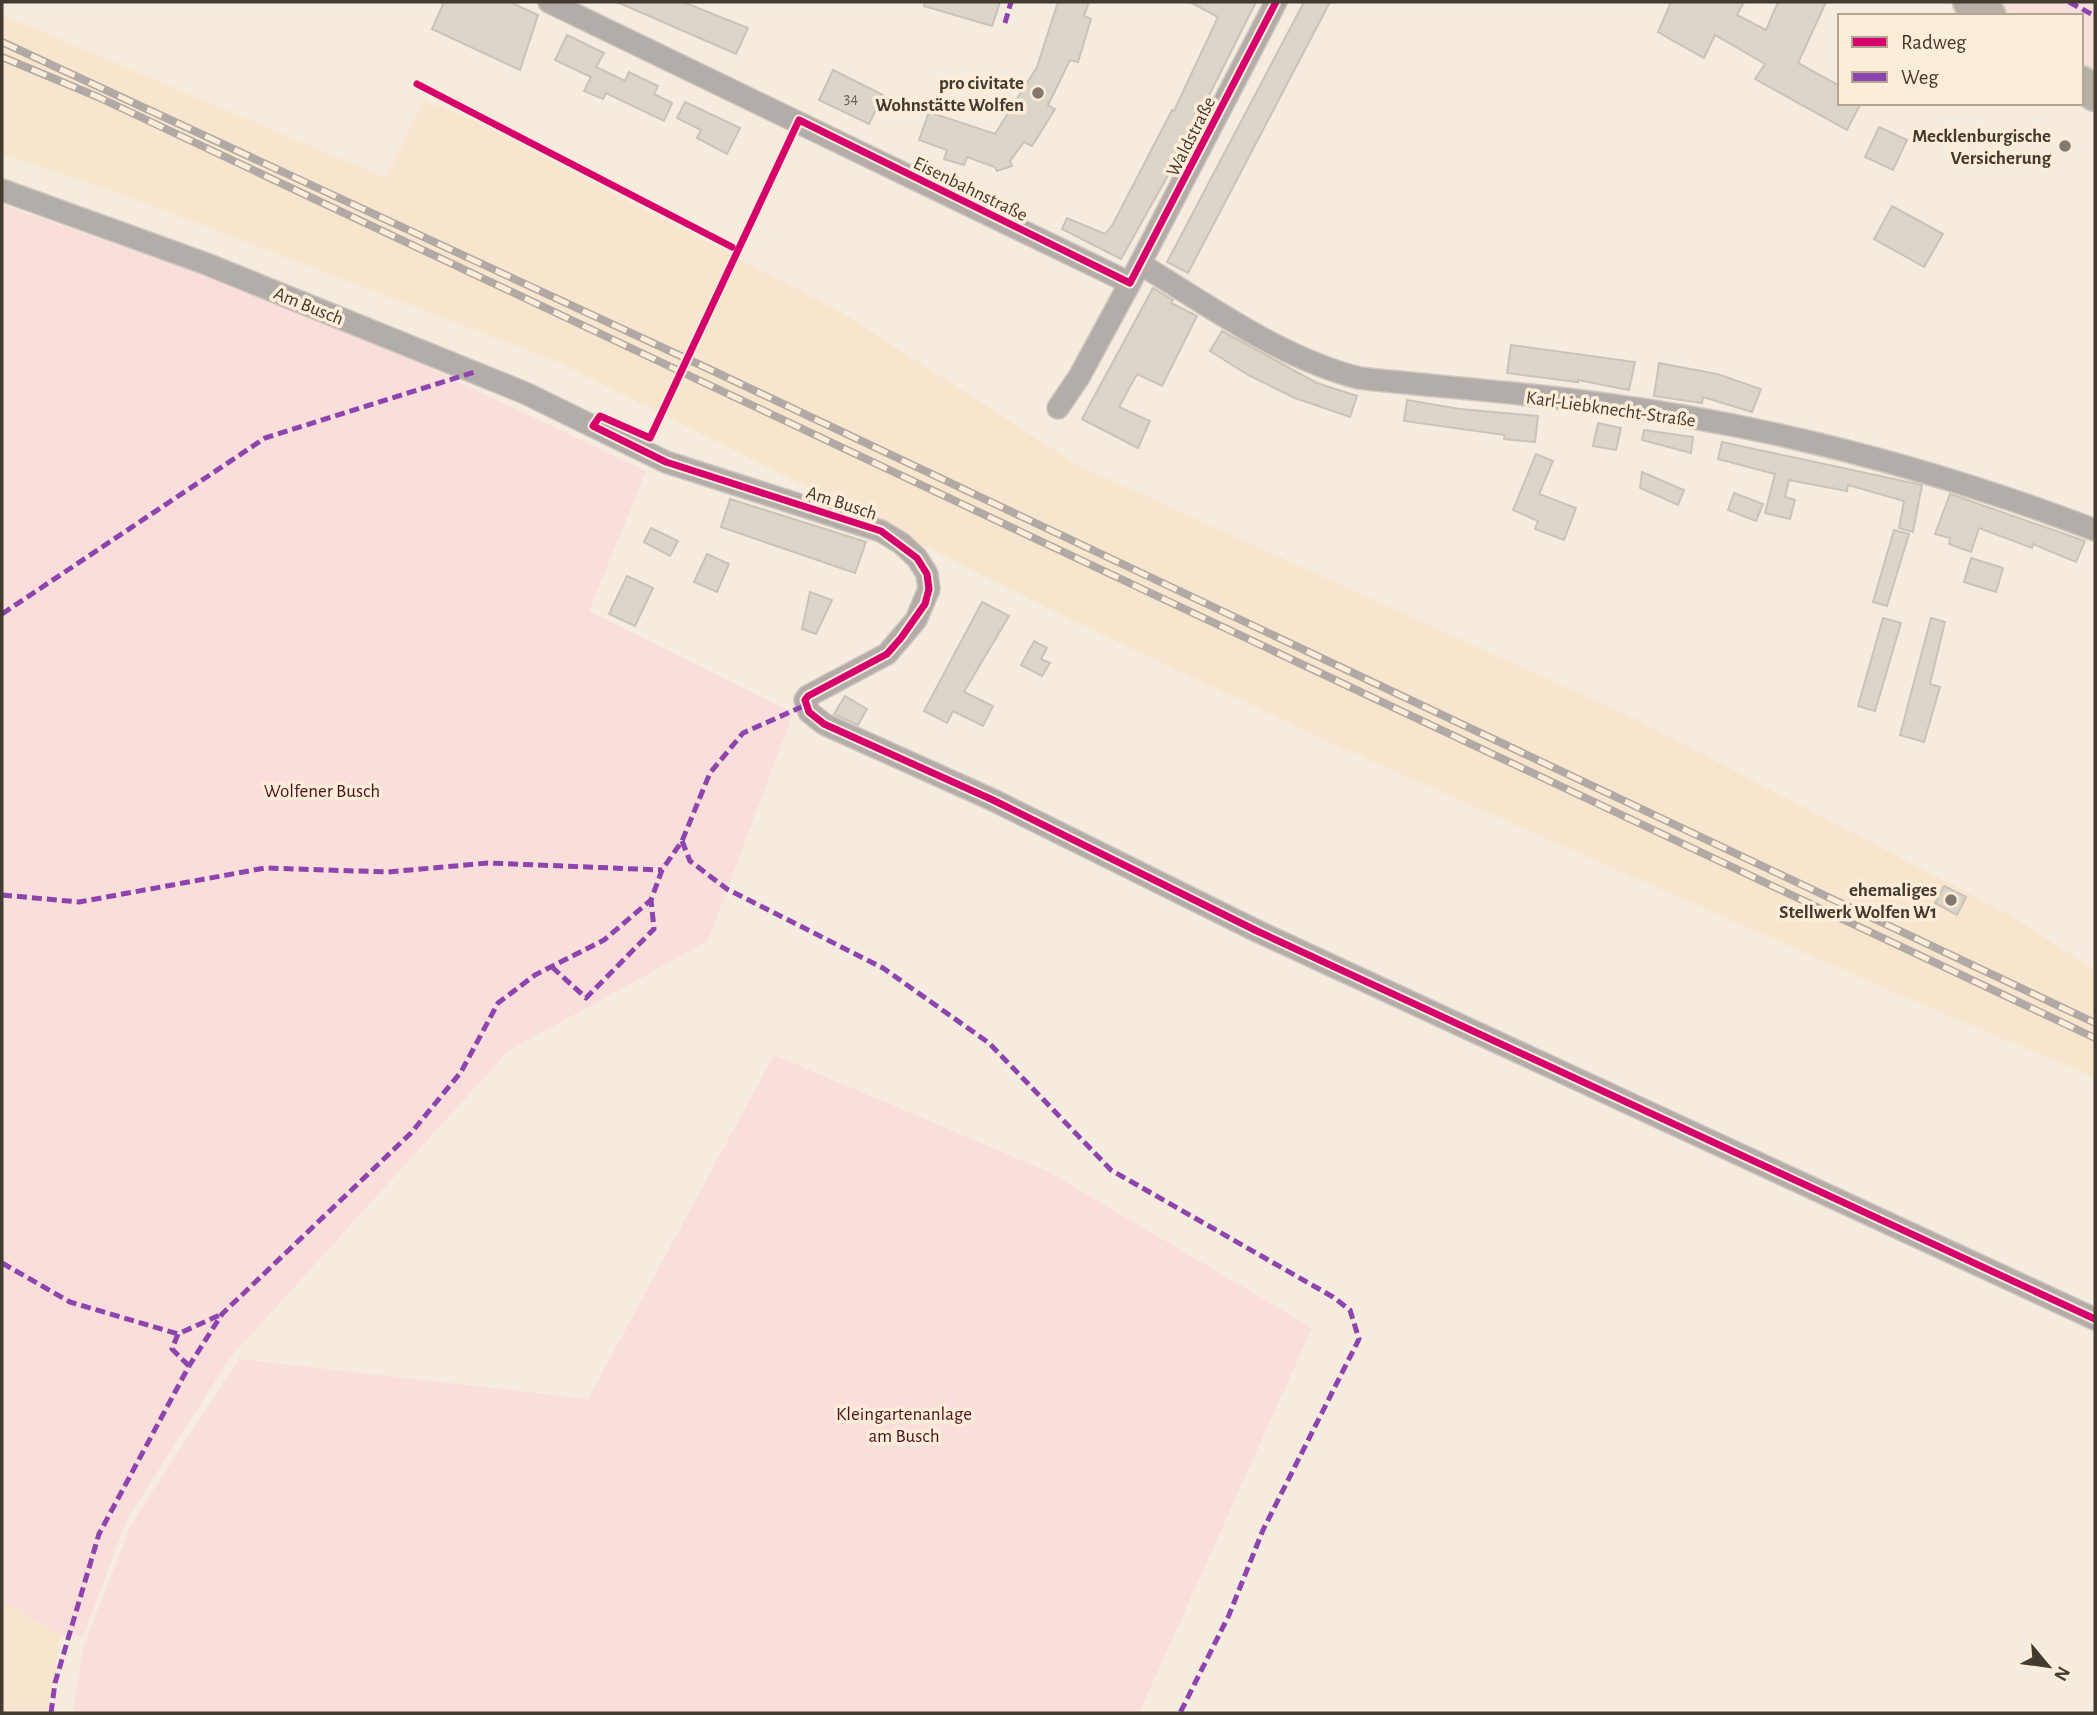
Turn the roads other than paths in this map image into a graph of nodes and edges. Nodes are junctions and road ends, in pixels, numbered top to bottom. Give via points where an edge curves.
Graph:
1 (549, 2) edge
2 (1276, 2) edge
3 (1970, 2) edge
4 (1986, 14) edge
5 (2, 190) edge
6 (1135, 274) junction
7 (1058, 408) dead end
8 (2095, 530) edge
9 (2095, 1319) edge

1 - 6 street, Eisenbahnstraße
2 - 6 street, Waldstraße
3 - 4 main road
5 - 9 street, Am Busch via 204,263 526,393 666,462 881,531 901,543 927,574 925,604 887,654 811,692 806,705 824,724 993,800 1257,931
6 - 7 street, Waldstraße
6 - 8 street, Karl-Liebknecht-Straße via 1335,372 1598,403 1726,425 1895,461

